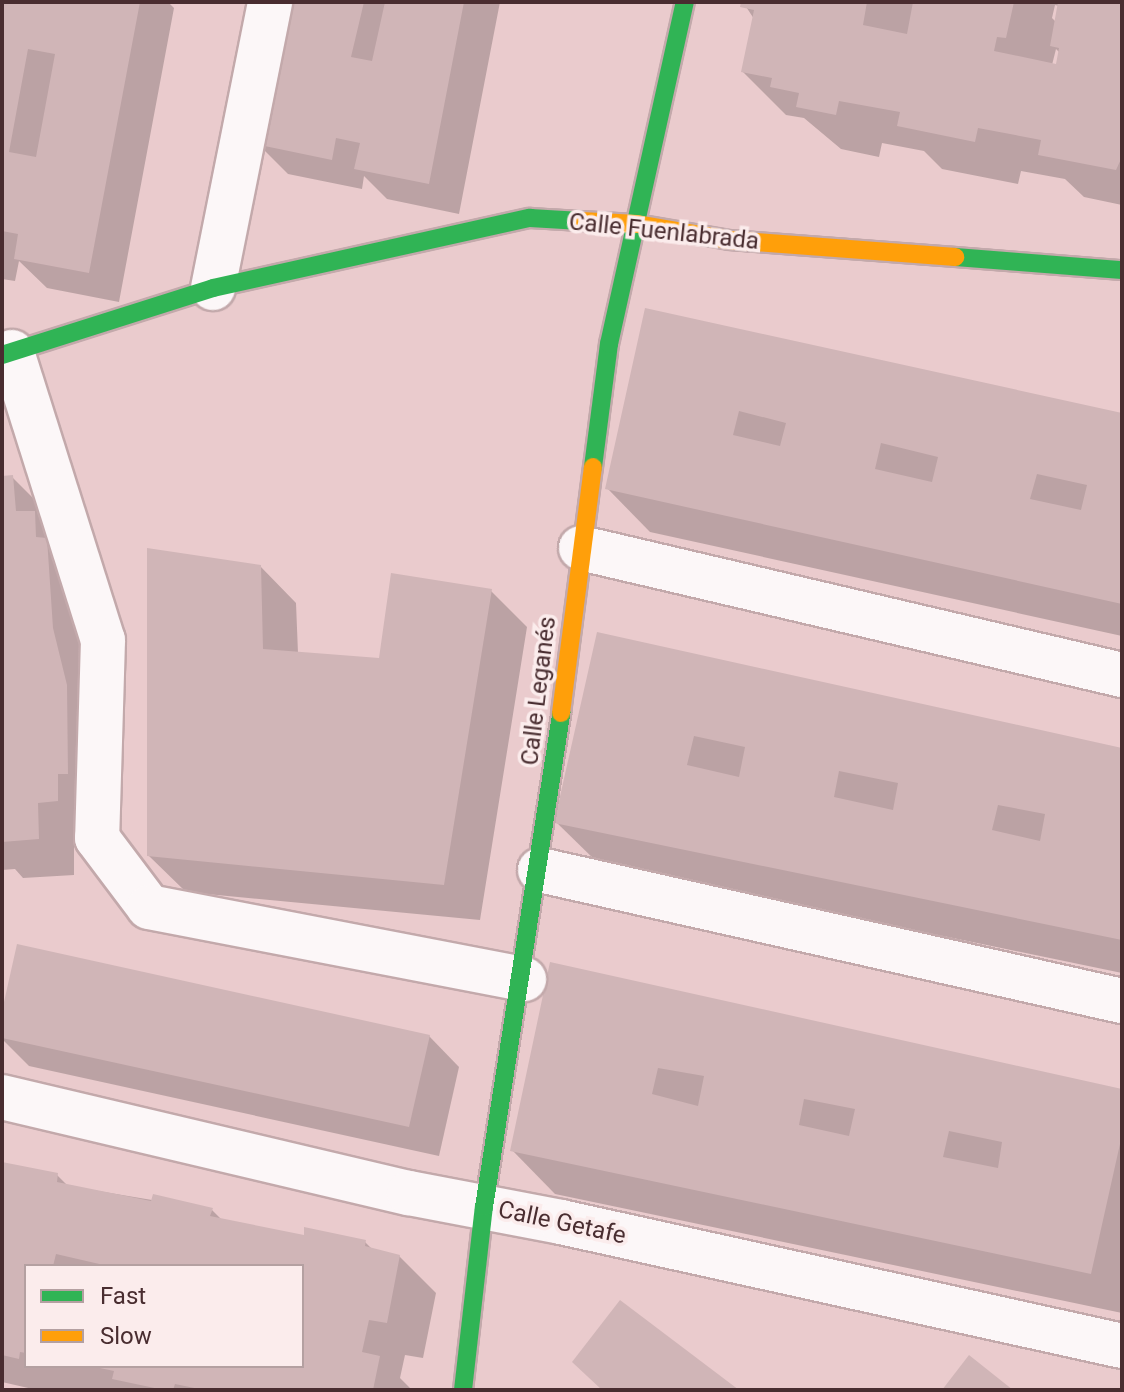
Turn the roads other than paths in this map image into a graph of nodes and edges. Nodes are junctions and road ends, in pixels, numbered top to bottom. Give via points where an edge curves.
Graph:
1 (270, 2) edge
2 (685, 2) edge
3 (637, 224) junction
4 (1122, 270) edge
5 (213, 288) junction
6 (7, 353) edge
7 (581, 548) junction
8 (1122, 675) edge
9 (540, 870) junction
10 (524, 979) junction
11 (1122, 1001) edge
12 (2, 1097) edge
13 (484, 1207) junction
14 (1122, 1346) edge
15 (463, 1390) edge

1 - 5 street
2 - 3 street, Calle Leganés
3 - 4 street, Calle Fuenlabrada via 729,240
3 - 5 street, Calle Fuenlabrada via 530,218
3 - 7 street, Calle Leganés via 609,344
5 - 6 street, Calle Fuenlabrada
6 - 10 street via 103,640 97,838 149,907
7 - 8 street
7 - 9 street, Calle Leganés
9 - 10 street, Calle Leganés
9 - 11 street
10 - 13 street, Calle Leganés
12 - 13 street, Calle Getafe
13 - 14 street, Calle Getafe
13 - 15 street, Calle Leganés

